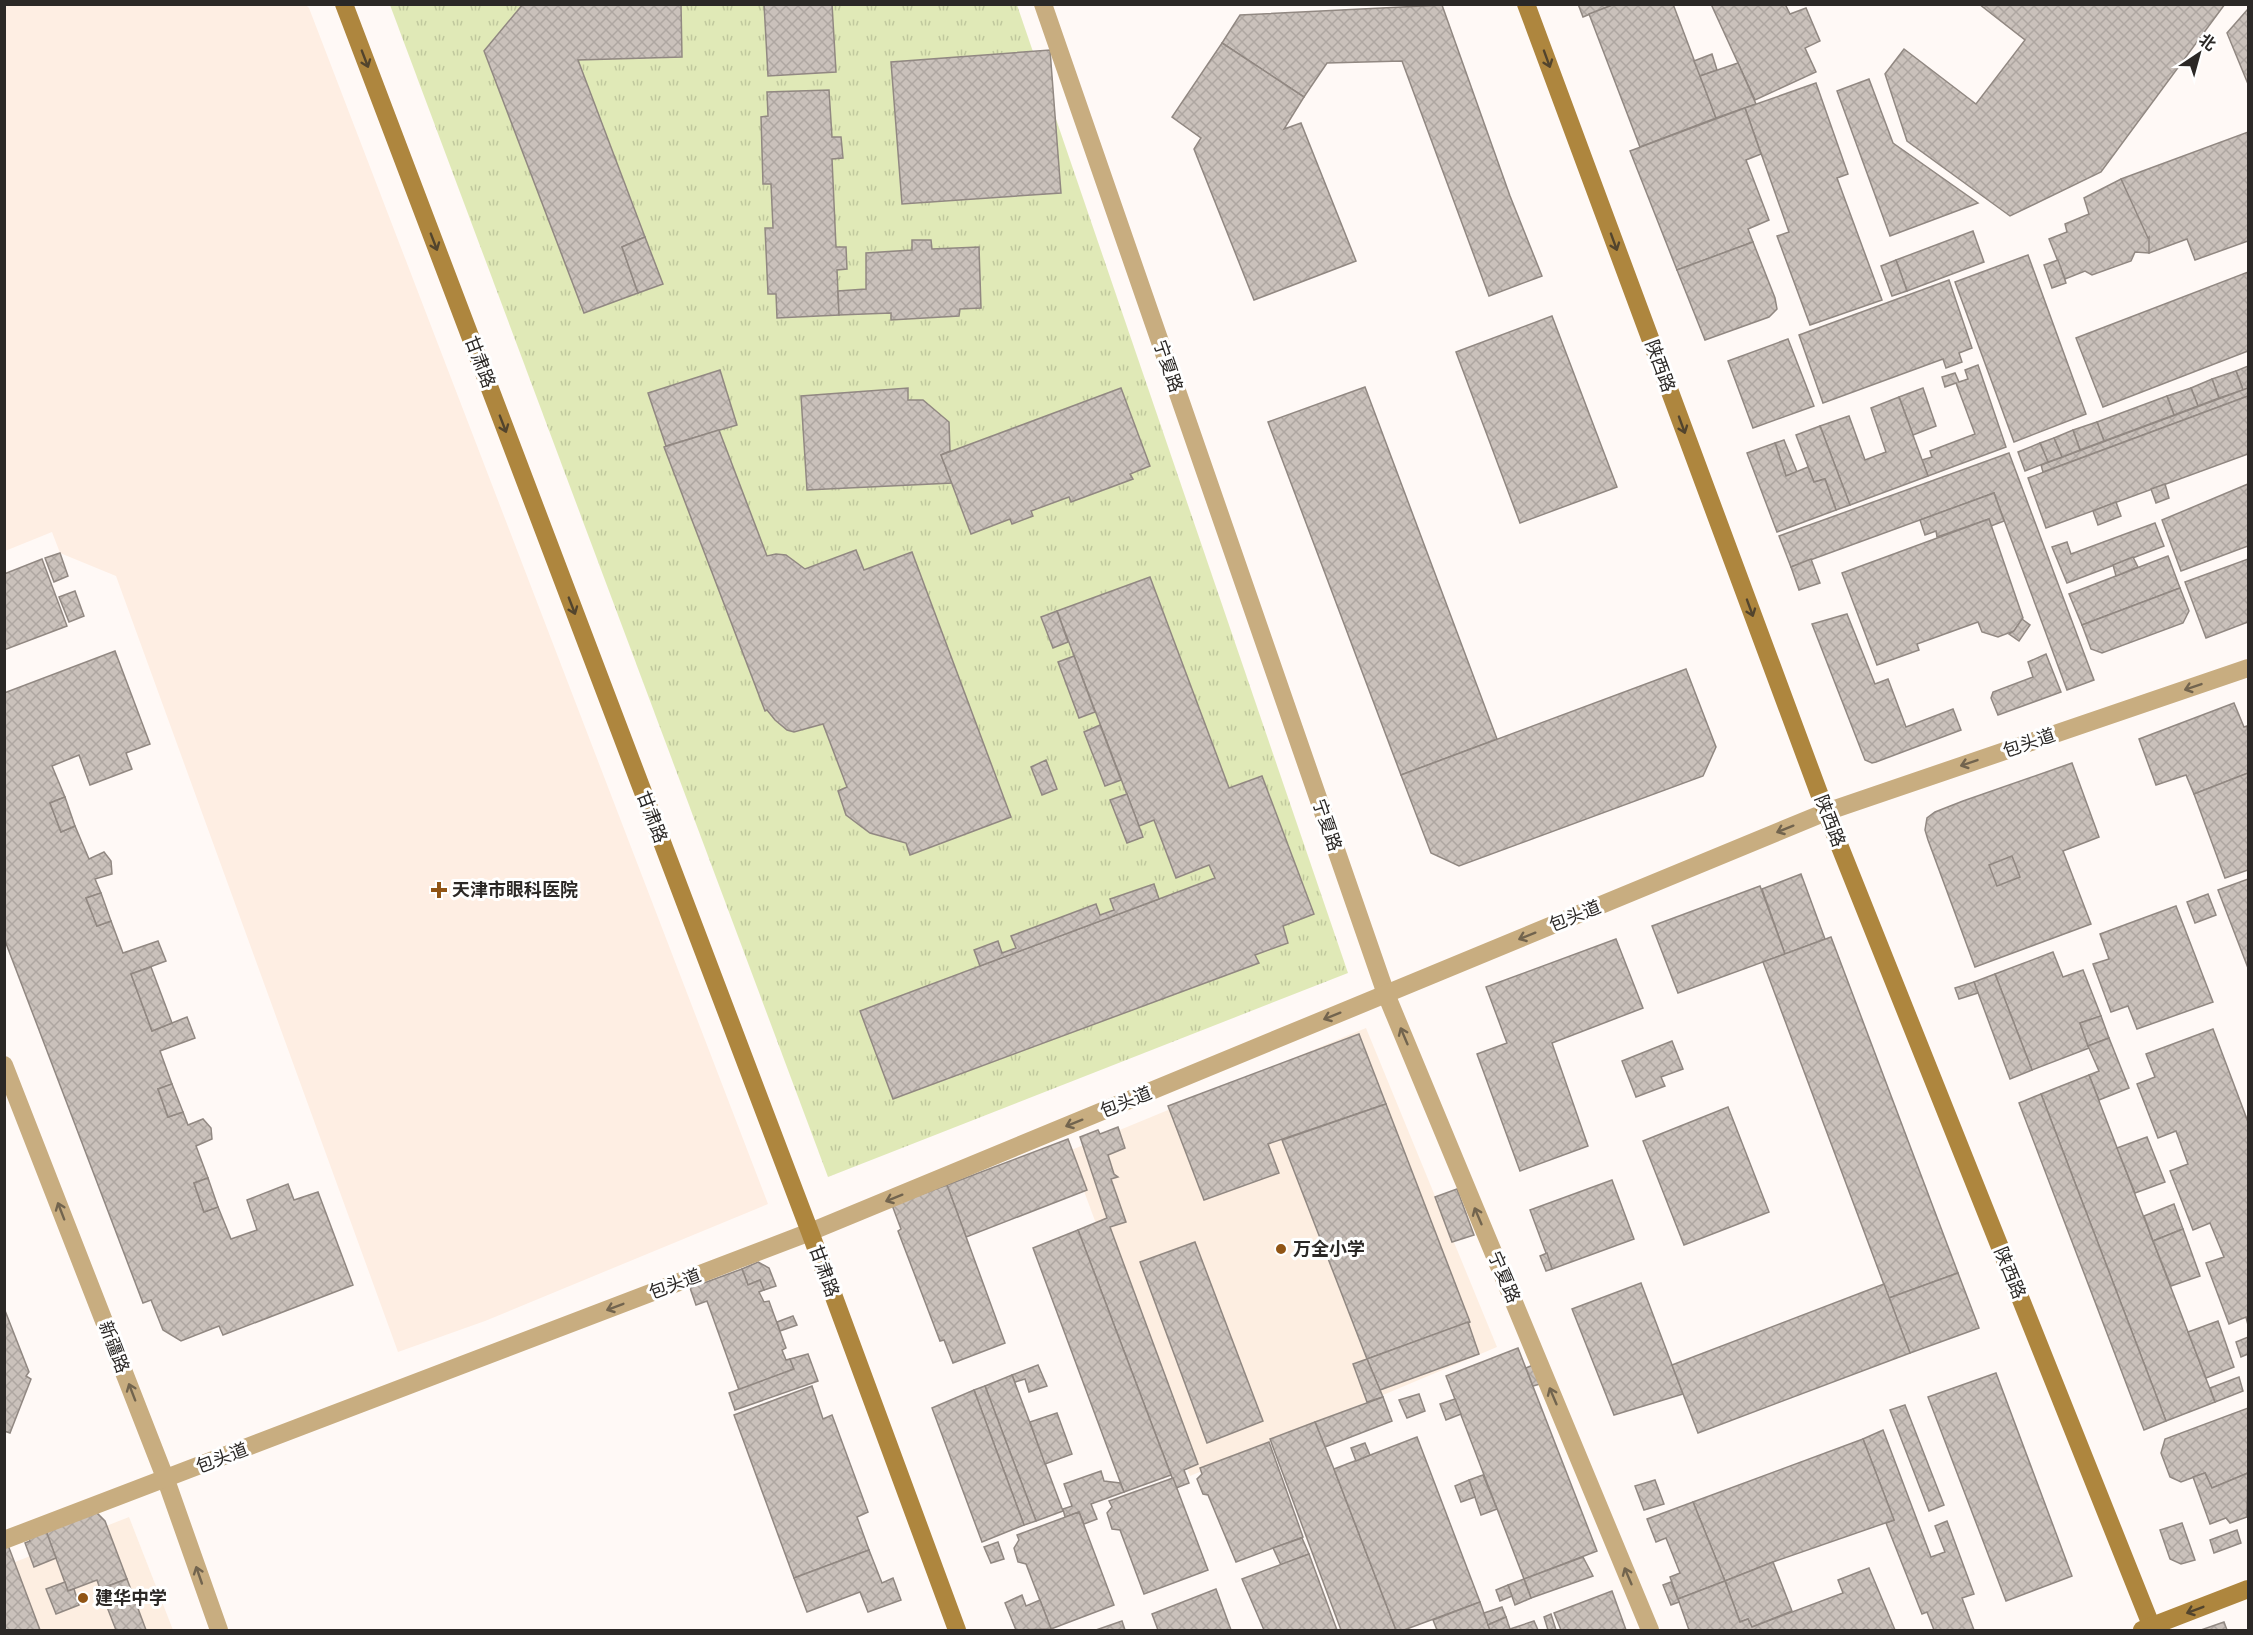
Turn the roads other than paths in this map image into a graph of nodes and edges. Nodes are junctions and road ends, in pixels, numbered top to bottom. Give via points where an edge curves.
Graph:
1 (344, 4) edge
2 (1043, 4) edge
3 (1526, 4) edge
4 (2248, 668) edge
5 (1826, 812) junction
6 (1386, 994) junction
7 (4, 1065) edge
8 (810, 1232) junction
9 (166, 1480) junction
10 (4, 1540) edge
11 (2248, 1590) edge
12 (2149, 1629) edge
13 (219, 1630) edge
14 (957, 1630) edge
15 (1650, 1630) edge

1 -> 8 street, 甘肃路
2 - 6 street, 宁夏路
3 -> 5 street, 陕西路
4 -> 5 street, 包头道
5 -> 6 street, 包头道
5 - 12 street, 陕西路
6 -> 8 street, 包头道
15 -> 6 street, 宁夏路
9 -> 7 street, 新疆路
8 -> 9 street, 包头道
8 - 14 street, 甘肃路
9 - 10 street, 包头道
13 -> 9 street, 新疆路
11 -> 12 street

